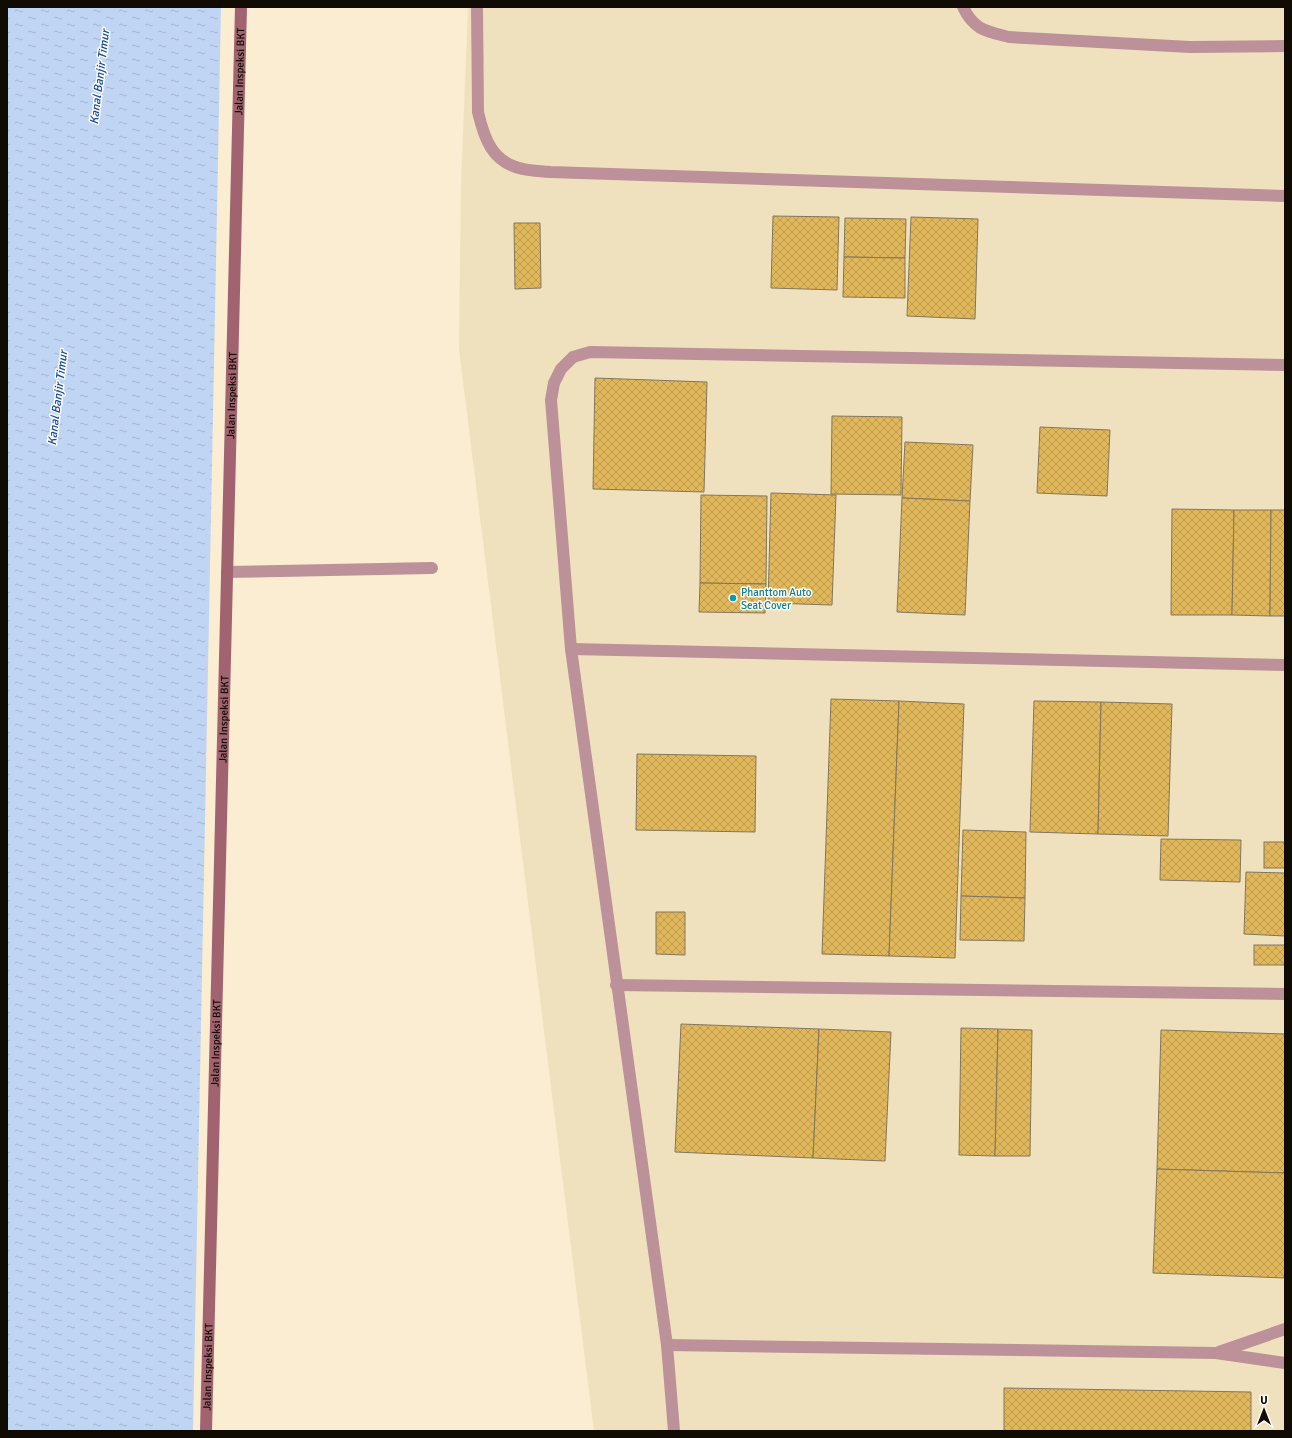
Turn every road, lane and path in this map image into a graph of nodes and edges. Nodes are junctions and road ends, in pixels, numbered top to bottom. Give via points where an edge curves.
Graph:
1 (241, 7) edge
2 (477, 7) edge
3 (963, 7) edge
4 (1285, 46) edge
5 (1285, 196) edge
6 (1285, 365) edge
7 (432, 568) dead end
8 (227, 572) junction
9 (571, 649) junction
10 (1285, 665) edge
11 (616, 985) junction
12 (1285, 994) edge
13 (1285, 1329) edge
14 (666, 1345) junction
15 (1216, 1353) junction
16 (1285, 1363) edge
17 (206, 1431) edge
18 (674, 1431) edge

1 - 8 street, Jalan Inspeksi BKT
2 - 5 street via 478,112 482,128 487,144 494,152 512,166 522,169 550,172
3 - 4 street via 972,23 1009,37 1190,47
6 - 9 street via 590,352 573,357 561,369 554,383 551,400
7 - 8 street
8 - 17 street, Jalan Inspeksi BKT
9 - 10 street
9 - 11 street
11 - 12 street
11 - 14 street
13 - 15 street
14 - 15 street
14 - 18 street
15 - 16 street

